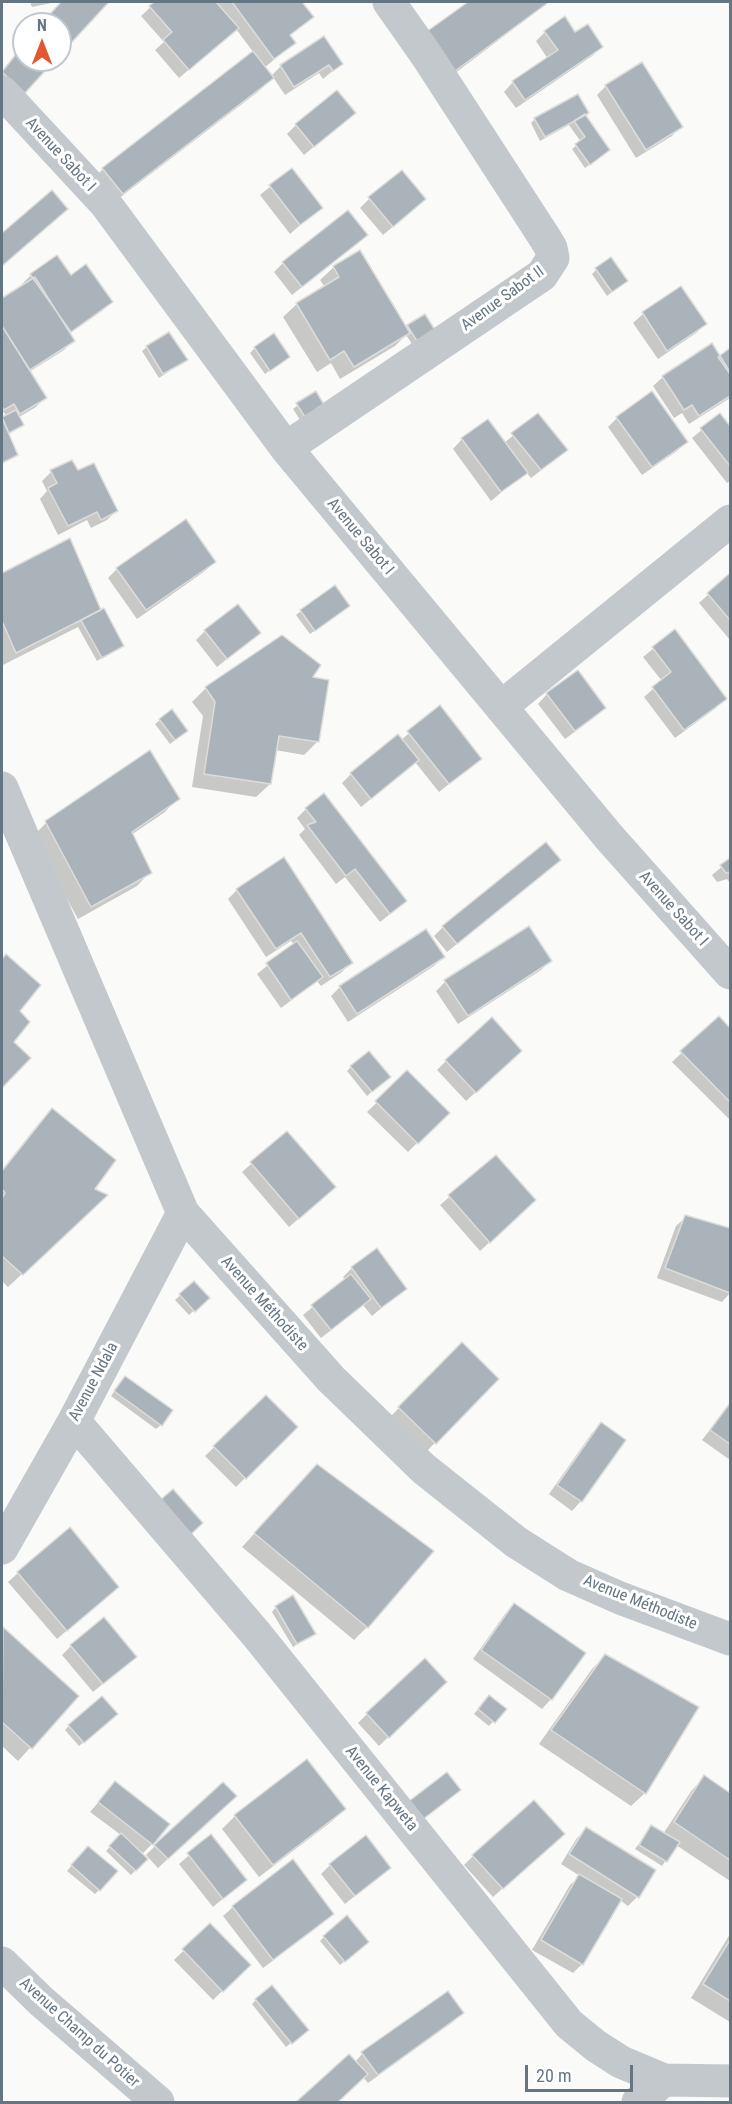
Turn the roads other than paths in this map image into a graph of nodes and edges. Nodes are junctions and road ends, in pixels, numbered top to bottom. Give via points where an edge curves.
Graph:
1 (389, 2) edge
2 (2, 92) edge
3 (286, 448) junction
4 (730, 521) edge
5 (501, 707) junction
6 (2, 788) edge
7 (730, 973) edge
8 (183, 1214) junction
9 (74, 1421) junction
10 (2, 1548) edge
11 (730, 1639) edge
12 (2, 1963) edge
13 (664, 2080) junction
14 (730, 2081) edge
15 (158, 2103) edge
16 (638, 2103) edge

1 - 3 street, Avenue Sabot II via 539,228 554,258 542,275
2 - 3 street, Avenue Sabot I via 105,203
3 - 5 street, Avenue Sabot I
4 - 5 street
5 - 7 street, Avenue Sabot I
6 - 8 street, Avenue Méthodiste
8 - 9 street, Avenue Ndala
8 - 11 street, Avenue Méthodiste via 332,1379 424,1469 516,1542 568,1575
9 - 10 street, Avenue Ndala
9 - 13 street, Avenue Kapweta via 257,1635 569,2024 621,2062
12 - 15 street, Avenue Champ du Potier
13 - 14 street, Avenue Kapweta
13 - 16 street

